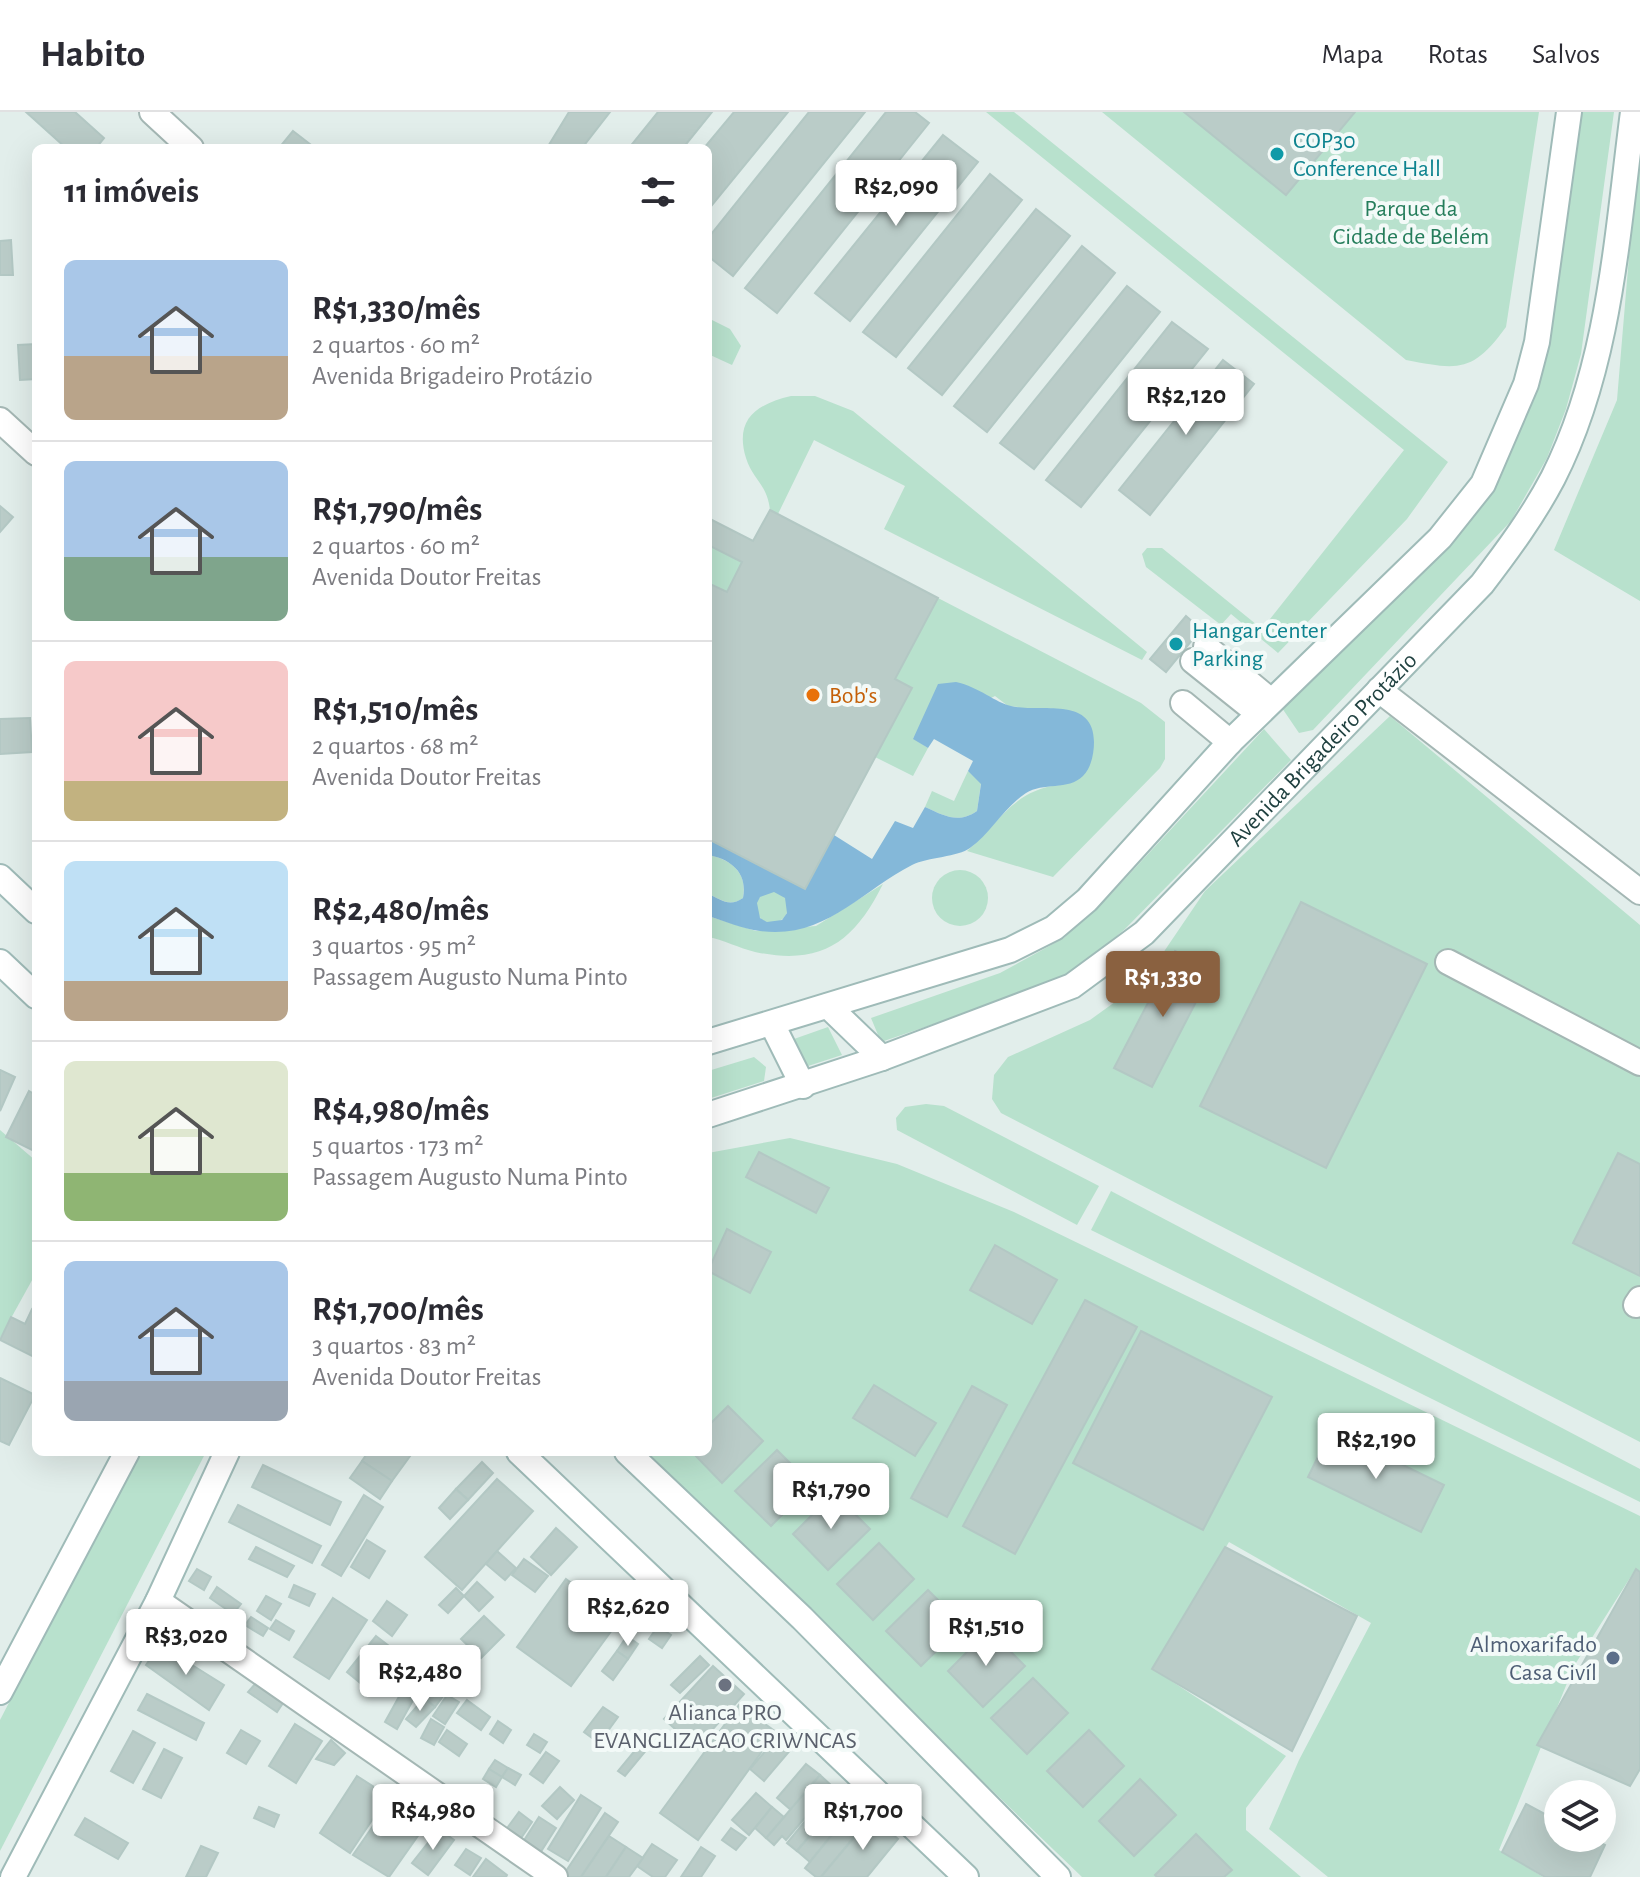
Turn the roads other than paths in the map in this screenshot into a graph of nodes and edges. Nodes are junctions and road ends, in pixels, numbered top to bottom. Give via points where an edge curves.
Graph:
1 (152, 112) edge
2 (1569, 112) edge
3 (1633, 112) edge
4 (187, 144) edge
5 (0, 420) edge
6 (32, 449) edge
7 (1200, 654) dead end
8 (1379, 690) junction
9 (1183, 703) dead end
10 (1265, 707) junction
11 (1230, 742) junction
12 (0, 877) edge
13 (1640, 892) edge
14 (32, 907) edge
15 (0, 962) edge
16 (1448, 962) dead end
17 (32, 992) edge
18 (828, 1006) junction
19 (772, 1024) junction
20 (712, 1041) edge
21 (882, 1058) junction
22 (1640, 1063) edge
23 (803, 1086) junction
24 (712, 1114) edge
25 (125, 1456) edge
26 (225, 1456) edge
27 (523, 1456) edge
28 (631, 1456) edge
29 (158, 1601) junction
30 (0, 1692) edge
31 (13, 1877) edge
32 (555, 1877) edge
33 (966, 1877) edge
34 (1058, 1877) edge

1 - 4 main road
2 - 10 main road via 1537,342 1526,384 1483,484 1440,538
3 - 8 main road, Avenida Brigadeiro Protázio via 1608,306 1580,410 1554,477 1482,584
5 - 6 main road
7 - 10 main road
8 - 13 main road
8 - 21 main road, Avenida Brigadeiro Protázio via 1144,933 1072,986
9 - 11 main road
10 - 11 main road
11 - 18 main road via 1087,900 1054,928 1010,950
12 - 14 main road
15 - 17 main road
16 - 22 main road
18 - 19 main road
18 - 21 main road
19 - 20 main road
19 - 23 main road
21 - 23 main road, Avenida Brigadeiro Protázio
23 - 24 main road, Avenida Brigadeiro Protázio
25 - 30 main road
26 - 29 main road
27 - 33 main road
28 - 34 main road via 802,1618
29 - 31 main road
29 - 32 main road

